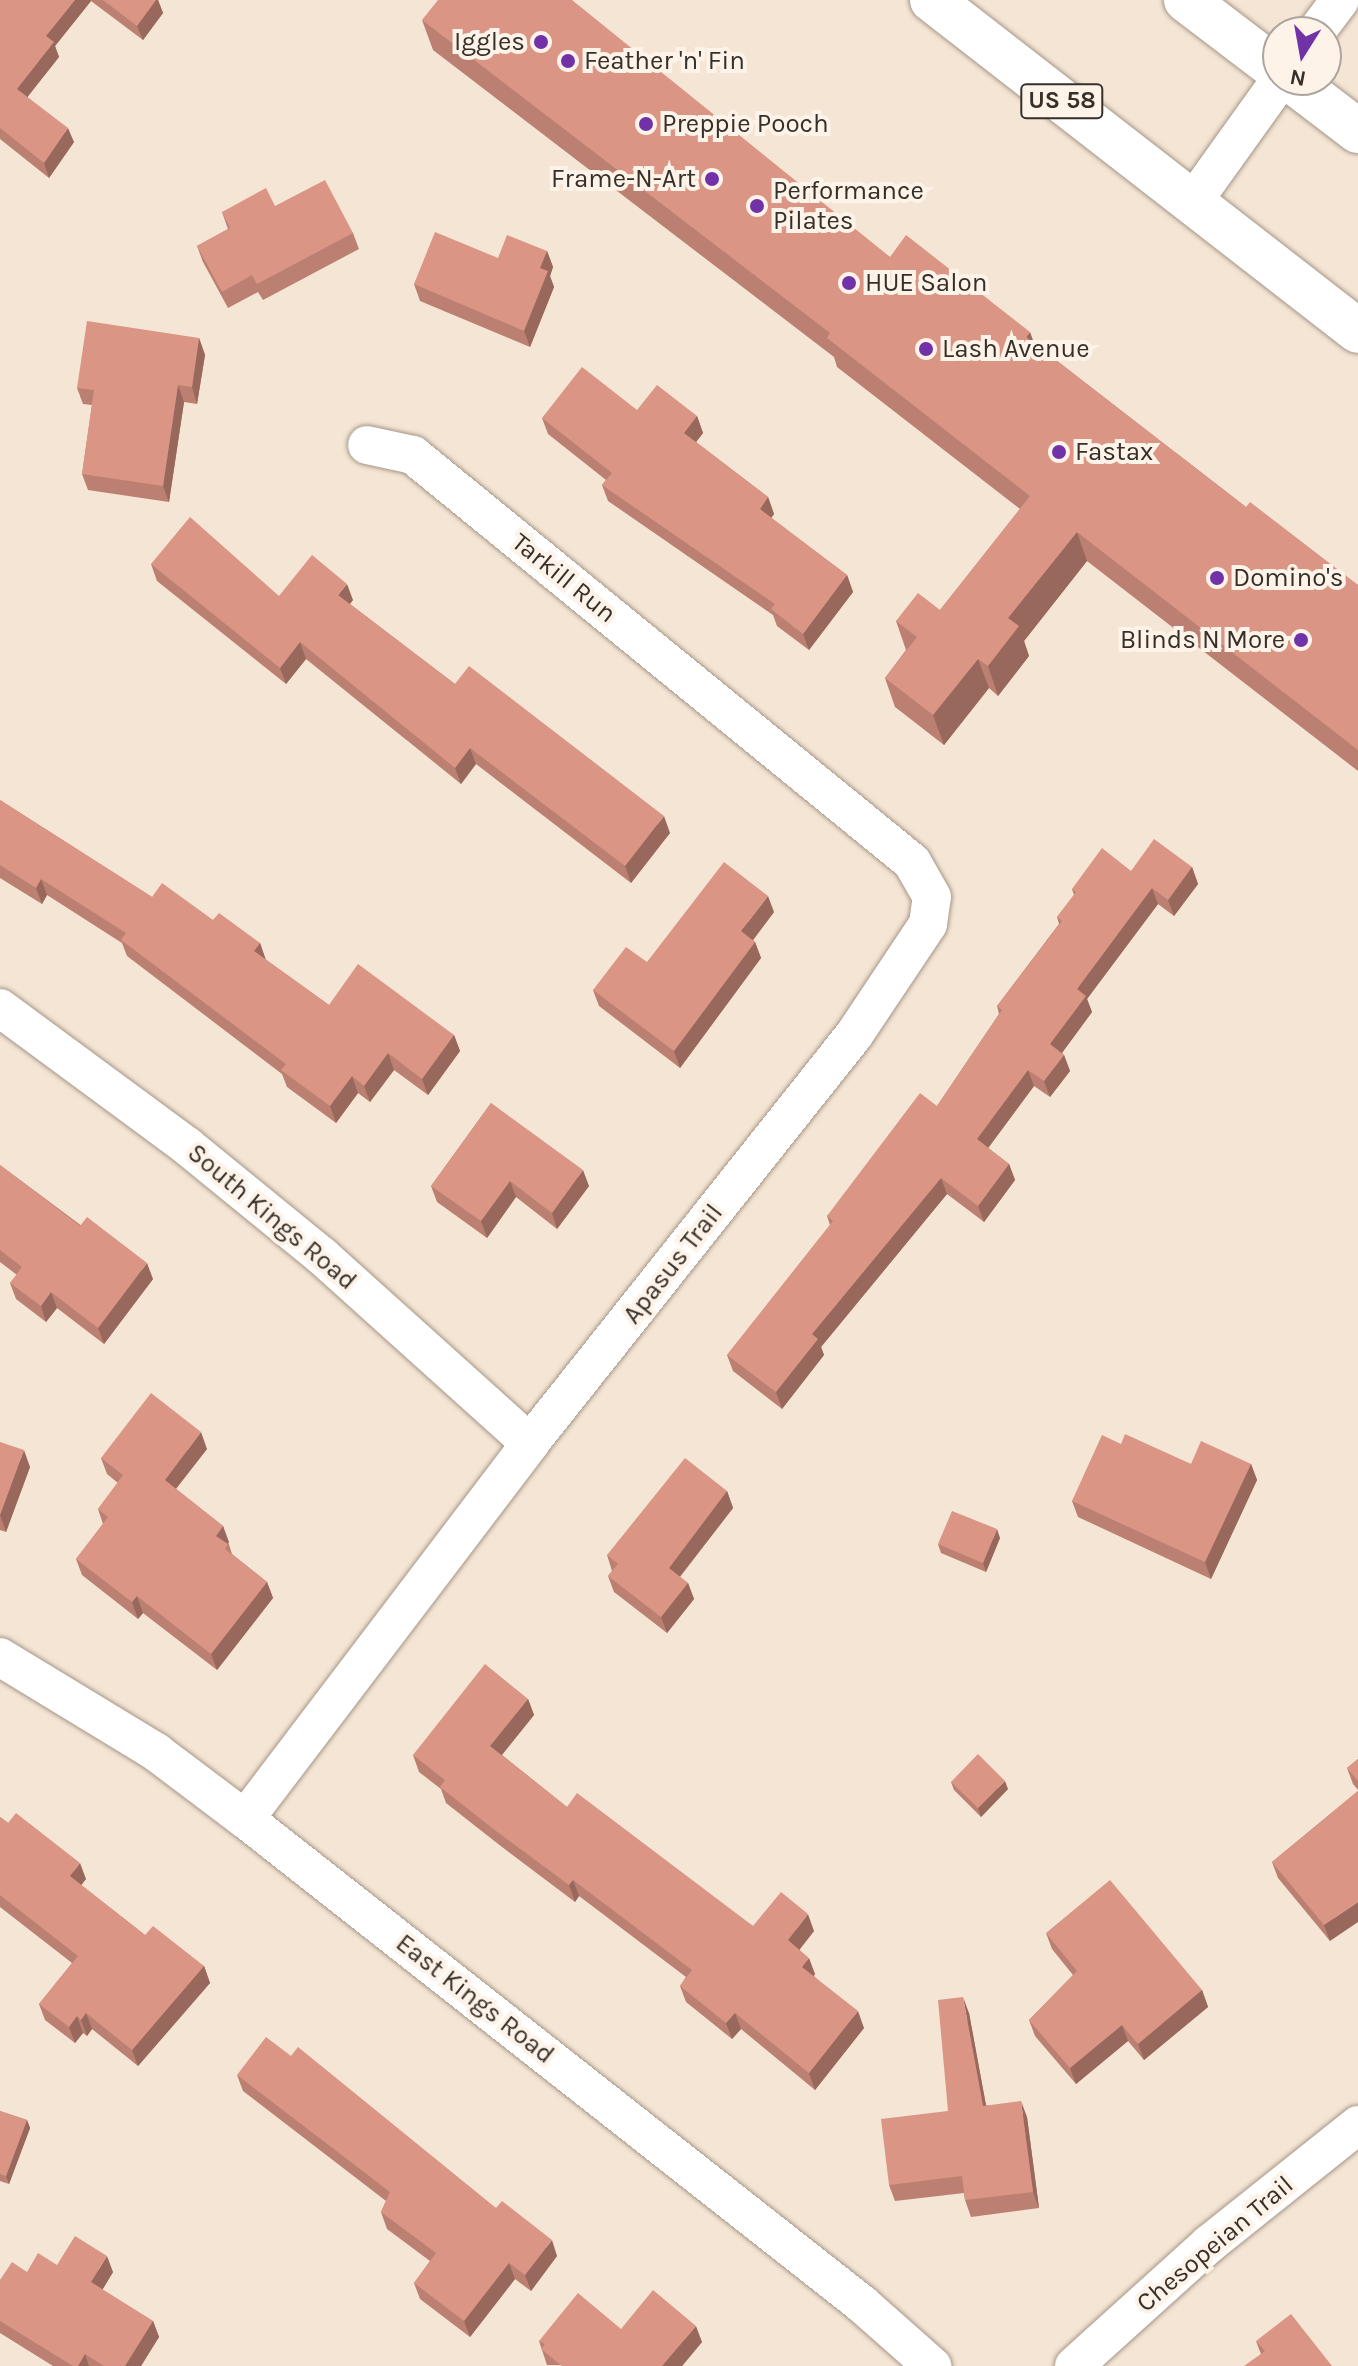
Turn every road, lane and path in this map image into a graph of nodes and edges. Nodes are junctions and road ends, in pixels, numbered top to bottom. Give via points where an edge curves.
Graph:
1 (932, 0) edge
2 (1186, 0) edge
3 (1262, 58) edge
4 (1269, 96) edge
5 (1312, 96) edge
6 (1358, 131) edge
7 (1192, 203) junction
8 (1358, 331) edge
9 (367, 445) dead end
10 (751, 731) joint
11 (0, 1008) edge
12 (530, 1443) junction
13 (0, 1657) edge
14 (245, 1819) junction
15 (1358, 2125) edge
16 (932, 2366) edge
17 (1074, 2366) edge

1 - 7 main road, US 58
2 - 3 main road
4 - 7 street
5 - 6 main road
7 - 8 main road, US 58
9 - 10 street, Tarkill Run via 413,455
10 - 12 street, Apasus Trail via 912,862 932,897 928,924 854,1035
11 - 12 street, South Kings Road via 187,1146 322,1256
12 - 14 street, Apasus Trail
13 - 14 street, East Kings Road via 156,1752
14 - 16 street, East Kings Road via 862,2304
15 - 17 street, Chesopeian Trail via 1209,2244

